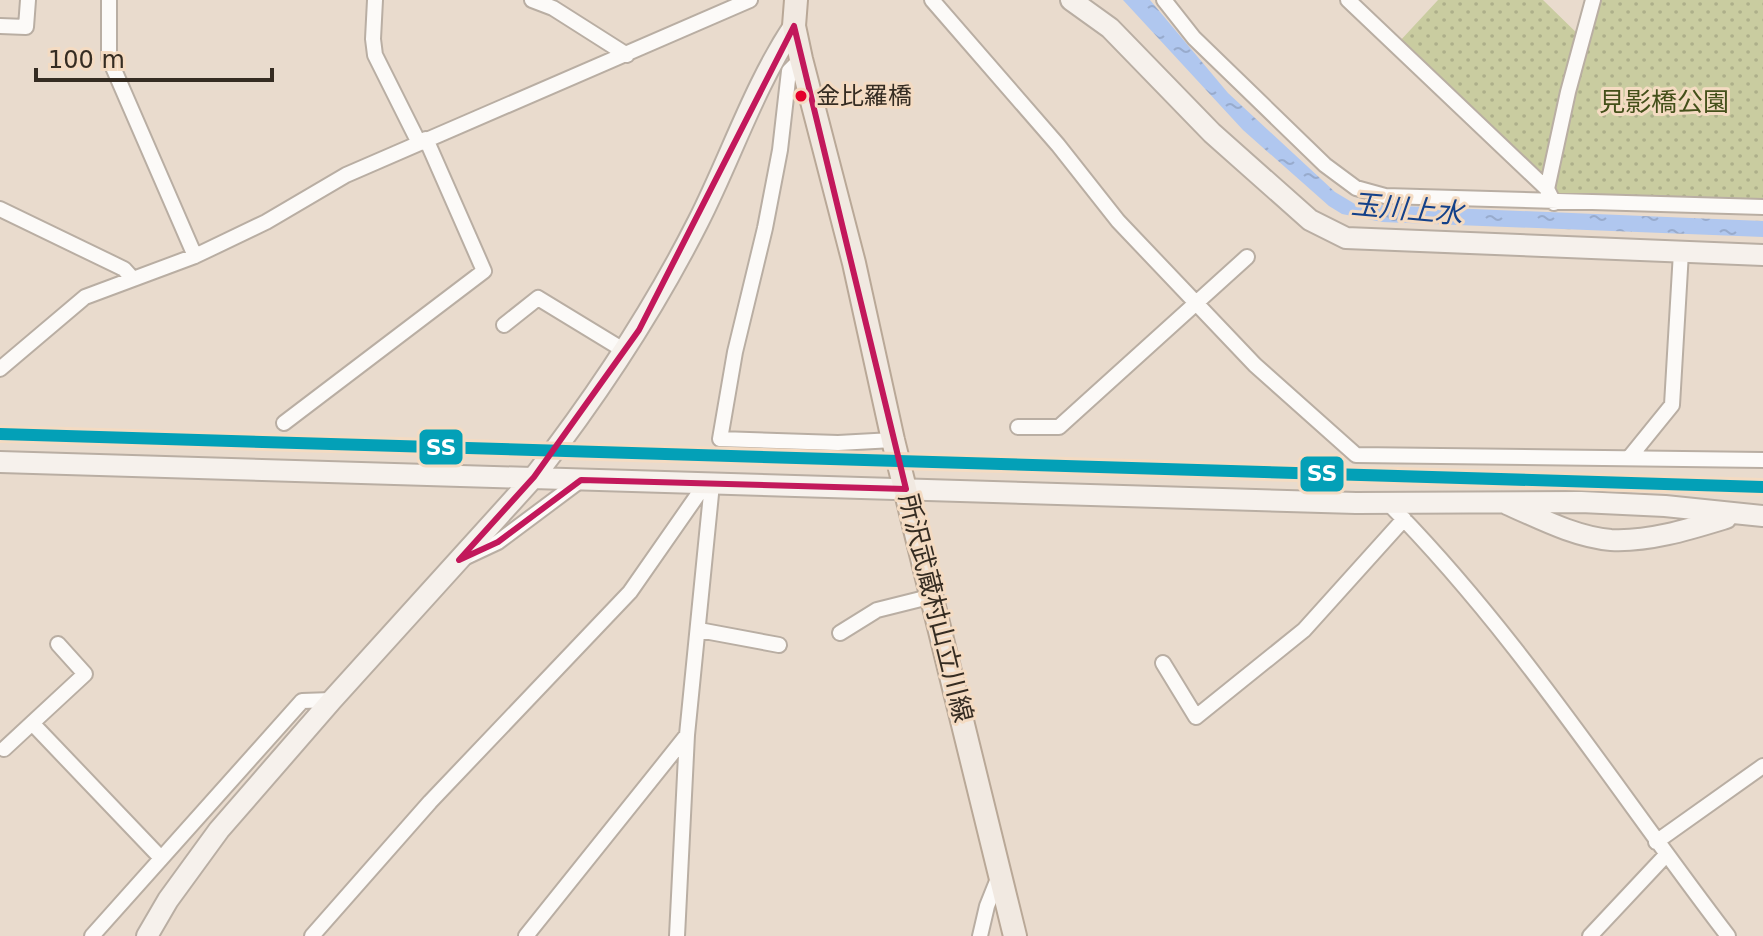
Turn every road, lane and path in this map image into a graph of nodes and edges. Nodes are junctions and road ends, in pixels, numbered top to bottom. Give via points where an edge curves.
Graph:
1 (28, 0) edge
2 (109, 0) edge
3 (375, 0) edge
4 (532, 0) edge
5 (750, 0) edge
6 (796, 0) edge
7 (932, 0) edge
8 (1071, 0) edge
9 (1164, 0) edge
10 (1348, 0) edge
11 (1593, 0) edge
12 (0, 26) edge
13 (794, 26) junction
14 (627, 55) junction
15 (801, 59) junction
16 (423, 141) junction
17 (1550, 196) junction
18 (1763, 207) edge
19 (0, 209) edge
20 (1681, 252) junction
21 (1763, 255) edge
22 (195, 256) junction
23 (1247, 257) dead end
24 (133, 279) junction
25 (1194, 302) junction
26 (504, 325) dead end
27 (625, 351) junction
28 (0, 369) edge
29 (284, 423) dead end
30 (1018, 427) dead end
31 (893, 440) junction
32 (1629, 458) junction
33 (1763, 460) edge
34 (0, 462) edge
35 (534, 477) junction
36 (581, 480) junction
37 (709, 484) junction
38 (906, 489) junction
39 (1387, 502) junction
40 (1507, 504) junction
41 (1735, 516) junction
42 (1763, 516) edge
43 (1404, 519) junction
44 (459, 560) junction
45 (933, 596) junction
46 (699, 630) junction
47 (840, 633) dead end
48 (58, 644) dead end
49 (779, 645) dead end
50 (1163, 663) dead end
51 (332, 700) junction
52 (33, 724) junction
53 (687, 735) junction
54 (4, 749) dead end
55 (1763, 766) edge
56 (1656, 842) junction
57 (1666, 855) junction
58 (160, 857) junction
59 (1001, 872) junction
60 (534, 932) edge
61 (92, 936) edge
62 (147, 936) edge
63 (312, 936) edge
64 (677, 936) edge
65 (980, 936) edge
66 (1015, 936) edge
67 (1590, 936) edge
68 (1728, 936) edge

1 - 12 street via 26,27
2 - 22 street via 109,58
3 - 16 street via 375,55
4 - 14 street
5 - 14 street
6 - 13 main road, 所沢武蔵村山立川線
7 - 25 street via 1118,221
8 - 20 street via 1110,28 1212,133 1310,220 1346,238
9 - 17 street via 1221,66 1356,188 1385,196
10 - 17 street
11 - 17 street via 1568,92
13 - 15 main road, 所沢武蔵村山立川線
13 - 27 street via 775,53 678,262
14 - 16 street
15 - 31 main road, 所沢武蔵村山立川線
15 - 31 street via 789,71 780,150 720,439
16 - 22 street via 346,175
16 - 29 street via 484,271
17 - 18 street
19 - 24 street via 124,269
20 - 21 street
20 - 32 street via 1672,405
22 - 24 street
23 - 25 street
24 - 28 street via 85,297
25 - 30 street via 1059,427
25 - 32 street via 1356,455
26 - 27 street via 538,298
27 - 35 street
31 - 38 main road, 所沢武蔵村山立川線
32 - 33 street
34 - 35 street
35 - 36 street
35 - 44 street
36 - 37 street
36 - 44 street via 498,542
37 - 38 street
37 - 46 street
37 - 63 street via 630,592 430,802
38 - 39 street
38 - 45 main road, 所沢武蔵村山立川線
39 - 40 street
39 - 43 street
40 - 41 street via 1642,505
40 - 41 street via 1610,540
41 - 42 street
43 - 50 street via 1304,630 1196,717
43 - 56 street via 1446,564 1583,738
44 - 51 street
45 - 47 street via 877,610
45 - 59 main road, 所沢武蔵村山立川線
46 - 49 street
46 - 53 street
48 - 52 street via 85,674
51 - 58 street via 302,701
51 - 62 street via 204,847
52 - 54 street
52 - 58 street
53 - 60 street
53 - 64 street
55 - 56 street
56 - 57 street
57 - 67 street
57 - 68 street
58 - 61 street
59 - 65 street
59 - 66 main road, 所沢武蔵村山立川線

